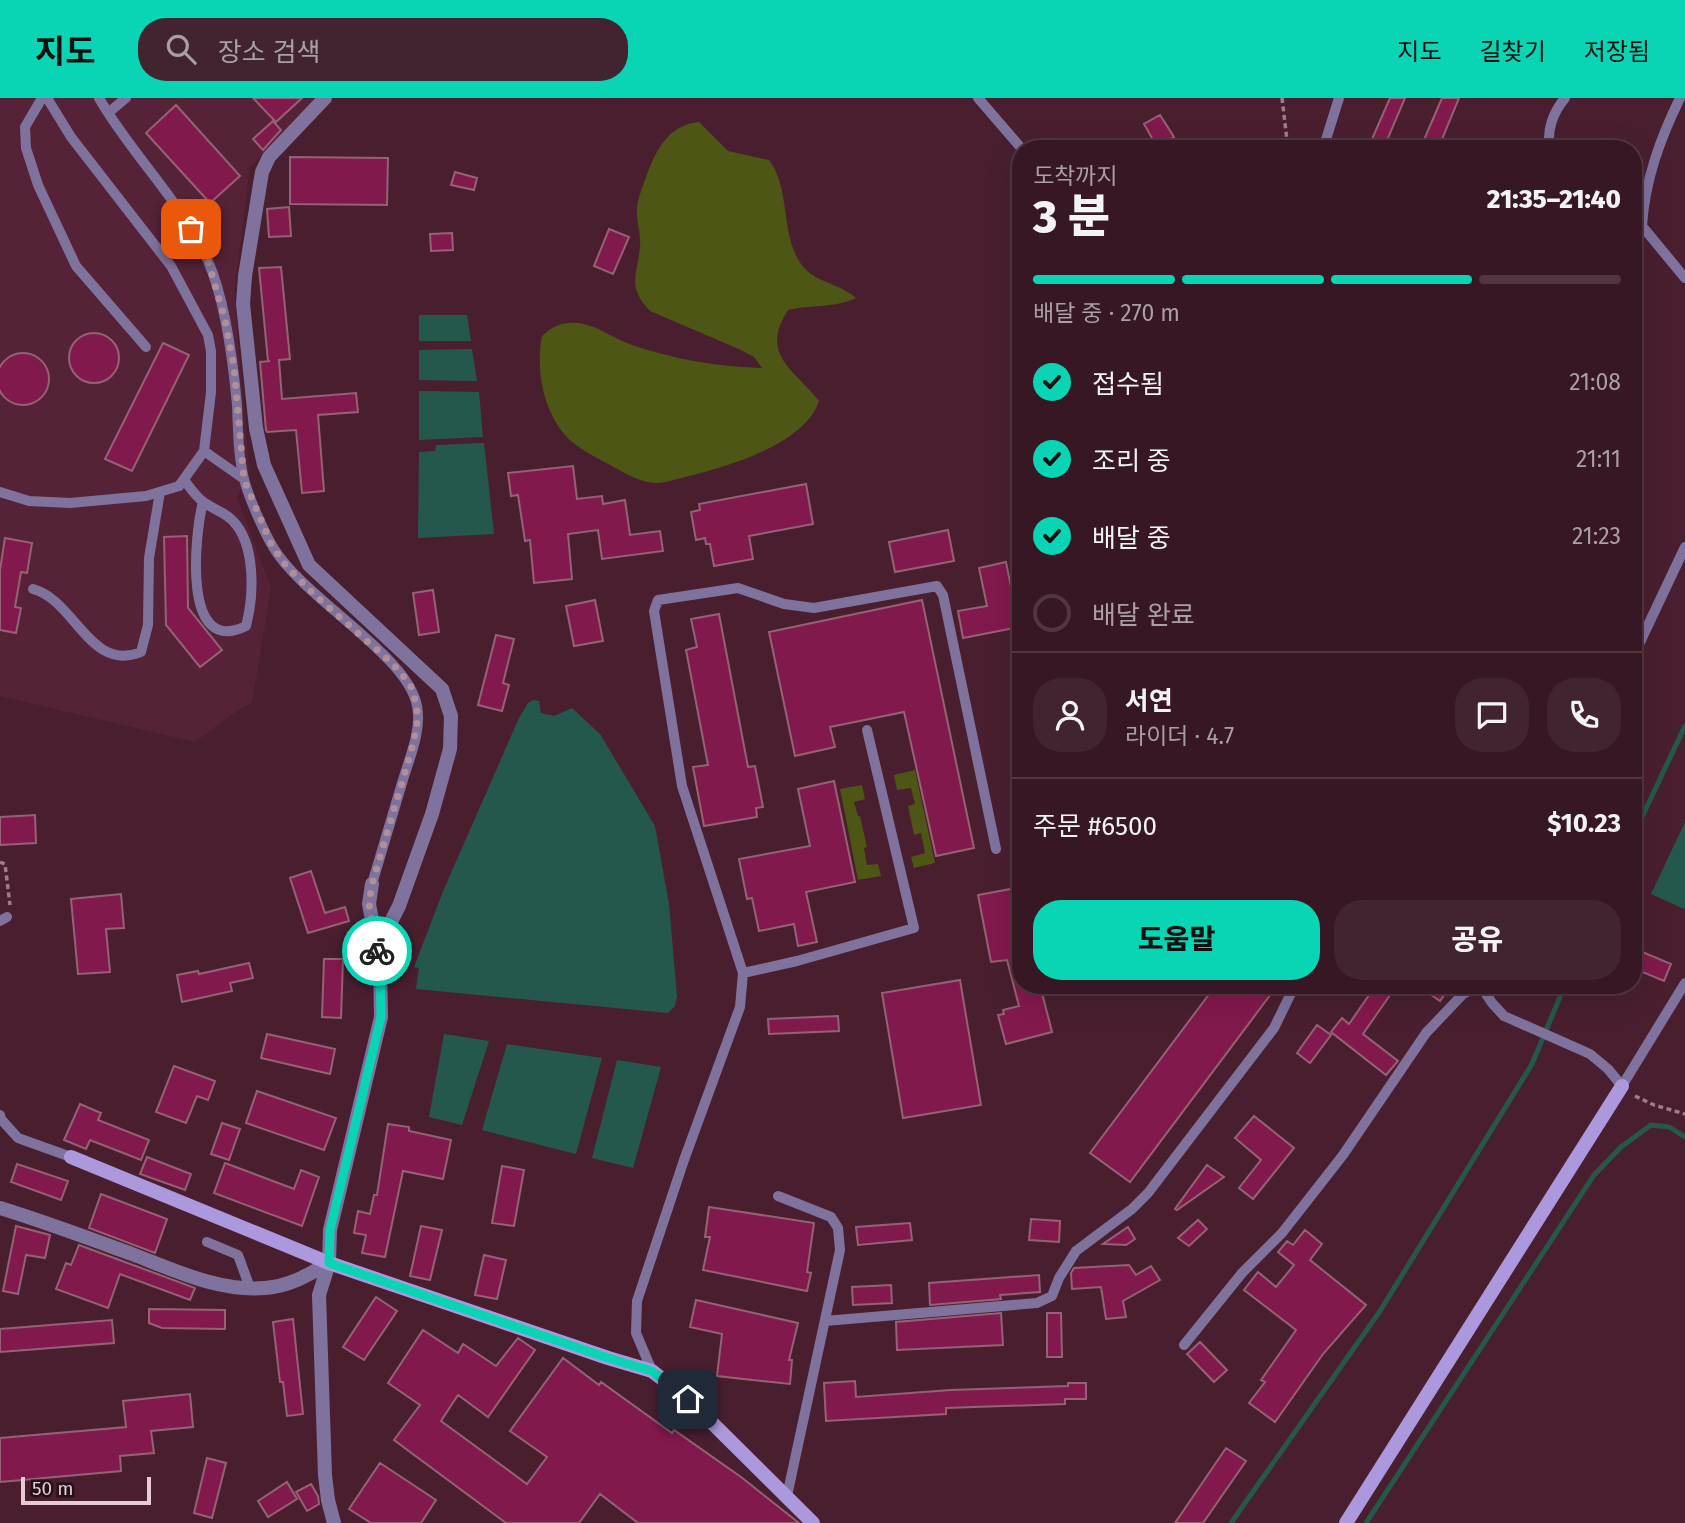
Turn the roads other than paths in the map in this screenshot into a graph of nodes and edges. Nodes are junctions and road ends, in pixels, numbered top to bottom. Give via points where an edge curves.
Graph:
1 (41, 98) edge
2 (47, 98) edge
3 (99, 98) edge
4 (126, 98) edge
5 (325, 98) edge
6 (978, 98) edge
7 (1339, 98) edge
8 (1565, 98) edge
9 (1680, 98) edge
10 (108, 113) junction
11 (1014, 140) edge
12 (1326, 140) edge
13 (1548, 140) edge
14 (1642, 203) edge
15 (1642, 230) edge
16 (1685, 278) edge
17 (146, 347) dead end
18 (204, 451) junction
19 (184, 480) junction
20 (244, 480) junction
21 (0, 492) edge
22 (160, 492) junction
23 (203, 502) junction
24 (1685, 547) edge
25 (33, 589) dead end
26 (1642, 638) edge
27 (867, 730) dead end
28 (996, 849) dead end
29 (372, 884) joint
30 (377, 949) junction
31 (743, 973) junction
32 (1685, 983) edge
33 (1291, 994) edge
34 (1463, 994) edge
35 (1486, 994) edge
36 (1622, 1086) junction
37 (0, 1115) edge
38 (71, 1157) joint
39 (778, 1196) dead end
40 (0, 1208) edge
41 (207, 1242) dead end
42 (329, 1263) junction
43 (250, 1288) junction
44 (825, 1321) junction
45 (1184, 1345) dead end
46 (652, 1371) junction
47 (787, 1496) junction
48 (334, 1523) edge
49 (813, 1523) edge
50 (1346, 1523) edge

1 - 17 lane via 25,127 26,148 38,185 76,266
2 - 18 lane via 71,137 171,266 208,335 211,392
3 - 10 lane
4 - 10 lane
5 - 30 street via 269,157 262,173 243,303 264,465 309,565 442,689 451,716 450,749 432,814 399,906
6 - 11 lane
7 - 12 lane
8 - 13 lane
9 - 14 lane via 1662,135
10 - 20 lane via 191,229 208,261 234,367
15 - 16 lane
18 - 19 lane
18 - 20 lane
19 - 22 lane
19 - 23 lane
20 - 29 lane via 272,546 287,567 393,664 410,684 417,706 411,752
21 - 22 lane via 29,501 70,503
22 - 25 lane via 149,558 149,625 141,652 117,657 106,653 53,601
23 - 23 lane via 195,537 194,575 200,605 219,630 235,631 246,625 250,611 253,585 246,545 234,522
24 - 26 lane
27 - 31 lane via 914,928
28 - 31 lane via 943,595 937,586 814,608 784,604 738,588 658,600 654,611 682,786
29 - 30 street via 369,904
30 - 42 street via 381,1017 330,1230
31 - 46 lane via 740,1007 637,1301 636,1333
32 - 36 lane
33 - 44 lane via 1274,1028 1148,1193 1076,1251 1052,1296 1037,1303
34 - 45 lane via 1426,1033 1282,1233 1242,1273
35 - 36 lane via 1504,1016 1590,1054
36 - 50 street
37 - 38 lane via 18,1138
38 - 42 street
39 - 44 lane via 831,1217 838,1228 840,1250
40 - 43 street via 202,1280
41 - 43 lane via 238,1255
42 - 43 street via 294,1283
42 - 46 street
42 - 48 street via 319,1295 325,1475
44 - 47 lane
46 - 47 street via 688,1399
47 - 49 street

